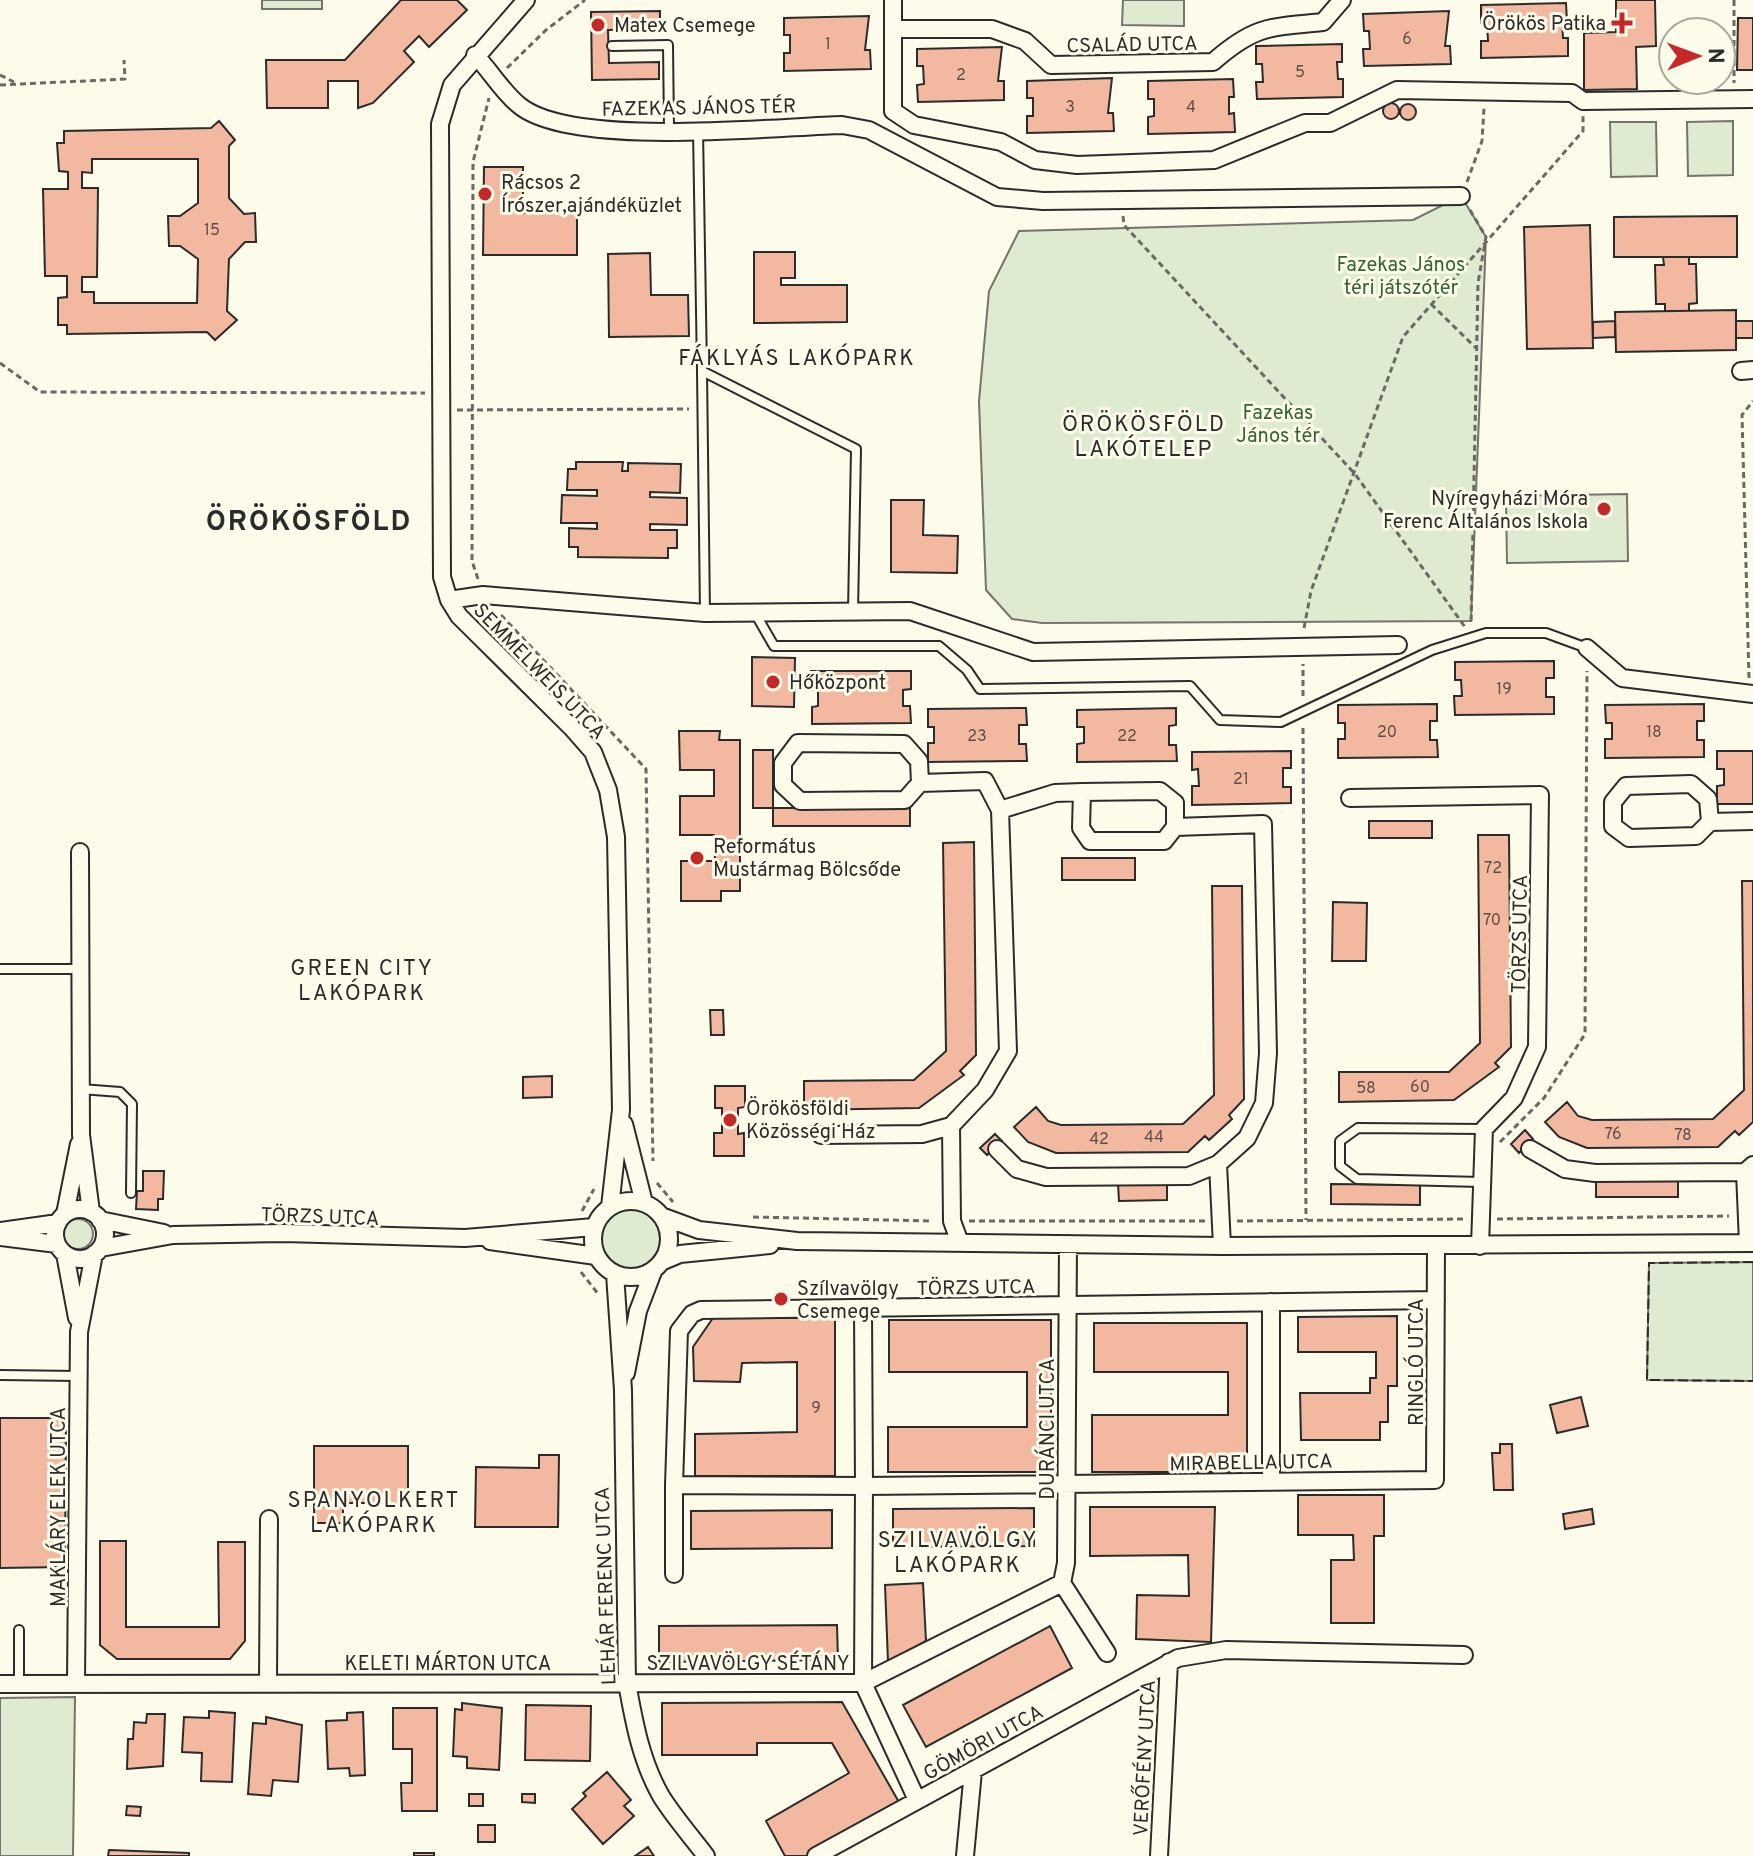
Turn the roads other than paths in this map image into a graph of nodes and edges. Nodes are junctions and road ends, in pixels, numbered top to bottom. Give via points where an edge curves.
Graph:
1 (526, 0) edge
2 (893, 0) edge
3 (1342, 0) edge
4 (894, 29) junction
5 (612, 46) dead end
6 (475, 55) junction
7 (1753, 99) edge
8 (669, 129) junction
9 (698, 129) junction
10 (1461, 196) road end
11 (702, 371) junction
12 (449, 600) junction
13 (853, 612) junction
14 (705, 613) junction
15 (755, 613) junction
16 (1398, 645) dead end
17 (1587, 648) joint
18 (1751, 694) edge
19 (920, 783) junction
20 (1082, 792) junction
21 (1350, 798) dead end
22 (1000, 810) junction
23 (1753, 821) edge
24 (1710, 822) junction
25 (1175, 827) junction
26 (80, 852) dead end
27 (0, 969) edge
28 (80, 969) junction
29 (81, 1089) junction
30 (621, 1110) junction
31 (951, 1126) junction
32 (1484, 1129) junction
33 (81, 1135) junction
34 (821, 1135) dead end
35 (997, 1149) dead end
36 (1530, 1149) dead end
37 (1218, 1164) junction
38 (1749, 1168) edge
39 (1481, 1182) junction
40 (131, 1193) dead end
41 (644, 1203) junction
42 (610, 1207) junction
43 (96, 1216) junction
44 (661, 1216) junction
45 (61, 1218) junction
46 (594, 1227) junction
47 (0, 1234) edge
48 (173, 1235) junction
49 (465, 1238) junction
50 (797, 1241) junction
51 (960, 1243) junction
52 (1750, 1243) edge
53 (1068, 1244) junction
54 (1436, 1245) junction
55 (1222, 1246) junction
56 (1480, 1246) junction
57 (61, 1249) junction
58 (97, 1251) junction
59 (596, 1256) junction
60 (658, 1265) junction
61 (615, 1274) junction
62 (1436, 1300) junction
63 (1271, 1302) junction
64 (1067, 1306) junction
65 (863, 1309) junction
66 (79, 1332) junction
67 (0, 1375) edge
68 (79, 1376) junction
69 (623, 1390) junction
70 (1435, 1480) joint
71 (1271, 1481) junction
72 (1067, 1483) junction
73 (674, 1485) junction
74 (864, 1486) junction
75 (269, 1519) dead end
76 (674, 1574) dead end
77 (1062, 1583) junction
78 (19, 1630) dead end
79 (1107, 1653) dead end
80 (1464, 1655) dead end
81 (1169, 1662) junction
82 (268, 1682) junction
83 (19, 1683) junction
84 (76, 1683) junction
85 (627, 1683) junction
86 (863, 1683) junction
87 (0, 1684) edge
88 (973, 1771) junction
89 (917, 1800) junction
90 (706, 1856) edge
91 (816, 1856) edge
92 (965, 1856) edge
93 (1159, 1856) edge

1 - 6 street, SEMMELWEIS UTCA
2 - 4 street
3 - 4 street, CSALÁD UTCA via 1323,22 1266,27 1241,37 1213,62 1051,65 1025,41 992,29
4 - 7 street via 893,111 914,125 1001,142 1035,160 1077,165 1214,160 1305,123 1330,123 1397,90
5 - 8 lane via 668,45
6 - 8 street, FAZEKAS JÁNOS TÉR via 520,106 557,124
6 - 12 street, SEMMELWEIS UTCA via 452,85 440,124 442,577
8 - 9 street, FAZEKAS JÁNOS TÉR
9 - 10 street, FAZEKAS JÁNOS TÉR via 842,125 869,130 997,197 1043,201
9 - 11 lane
11 - 13 lane via 856,449
11 - 14 lane
12 - 14 street via 483,595
12 - 30 street, SEMMELWEIS UTCA via 471,631 593,752 608,790 616,837
13 - 15 street
13 - 16 street via 910,611 1033,652
14 - 15 street
15 - 17 lane via 774,646 939,646 980,689 1190,686 1220,720 1281,722 1471,636 1546,633
17 - 18 street via 1622,678
19 - 19 street via 905,800 800,801 783,785 783,763 798,743 904,744 919,761
19 - 22 street via 985,781
20 - 22 street via 1055,793
20 - 25 street via 1160,791 1175,803
20 - 25 street via 1081,828 1090,841 1164,841
21 - 32 street, TÖRZS UTCA via 1540,795 1537,1047 1514,1098
22 - 31 street via 1008,1051 985,1090
23 - 24 street
24 - 24 street via 1696,836 1629,838 1613,826 1613,802 1626,786 1691,784 1708,799
25 - 37 street via 1263,824 1268,1053 1264,1103 1247,1138
26 - 28 street
27 - 28 lane
28 - 29 street
29 - 33 street
29 - 40 lane via 120,1092 132,1104
30 - 41 street, SEMMELWEIS UTCA
30 - 42 street, SEMMELWEIS UTCA
31 - 34 street via 922,1134
31 - 51 street via 952,1221
32 - 39 street
32 - 39 lane via 1358,1128 1340,1141 1340,1166 1357,1179
33 - 43 street
33 - 45 street
35 - 37 street via 1017,1169 1046,1177 1189,1176
36 - 38 street via 1565,1169 1595,1173
37 - 55 street
38 - 52 street
39 - 56 street
41 - 42 street
41 - 44 street
42 - 46 street
43 - 45 street via 81,1209
43 - 48 street, TÖRZS UTCA
43 - 58 street via 104,1231
44 - 50 street via 699,1230
44 - 60 street via 668,1244
45 - 47 street
45 - 57 street
46 - 49 street, TÖRZS UTCA
46 - 59 street
47 - 57 street
48 - 49 street, TÖRZS UTCA
48 - 58 street, TÖRZS UTCA
49 - 59 street, TÖRZS UTCA
50 - 51 street
50 - 60 street via 680,1254
51 - 53 street
52 - 56 street
53 - 55 street
53 - 64 street, DURÁNCI UTCA
54 - 55 street
54 - 56 street
54 - 62 street, RINGLÓ UTCA
57 - 58 street via 76,1259
57 - 66 street, MAKLÁRY ELEK UTCA
58 - 66 street, MAKLÁRY ELEK UTCA
59 - 61 street
60 - 61 street via 631,1277
60 - 69 street, LEHÁR FERENC UTCA via 638,1311
61 - 69 street, LEHÁR FERENC UTCA
62 - 63 street, TÖRZS UTCA
62 - 70 street, RINGLÓ UTCA
63 - 64 street, TÖRZS UTCA
63 - 71 street
64 - 65 street, TÖRZS UTCA
64 - 72 street, DURÁNCI UTCA
65 - 73 street, TÖRZS UTCA via 692,1314 679,1331
65 - 74 street, SZILVAVÖLGY SÉTÁNY
66 - 68 street, MAKLÁRY ELEK UTCA
67 - 68 lane
68 - 84 street, MAKLÁRY ELEK UTCA
69 - 85 street, LEHÁR FERENC UTCA
70 - 71 street, MIRABELLA UTCA
71 - 72 street, MIRABELLA UTCA
72 - 74 street, MIRABELLA UTCA
72 - 77 street, DURÁNCI UTCA
73 - 74 street
73 - 76 street
74 - 86 street, SZILVAVÖLGY SÉTÁNY
75 - 82 street
77 - 79 street
77 - 86 street
78 - 83 lane
80 - 81 street, GÖMÖRI UTCA via 1226,1650
81 - 88 street, GÖMÖRI UTCA
81 - 93 street, VERŐFÉNY UTCA
82 - 84 street, KELETI MÁRTON UTCA
82 - 85 street, KELETI MÁRTON UTCA
83 - 84 street, KELETI MÁRTON UTCA
83 - 87 street, KELETI MÁRTON UTCA
85 - 86 street, SZILVAVÖLGY SÉTÁNY
85 - 90 street, LEHÁR FERENC UTCA via 647,1765 662,1796
86 - 89 street
88 - 89 street, GÖMÖRI UTCA
88 - 92 street
89 - 91 street, GÖMÖRI UTCA

